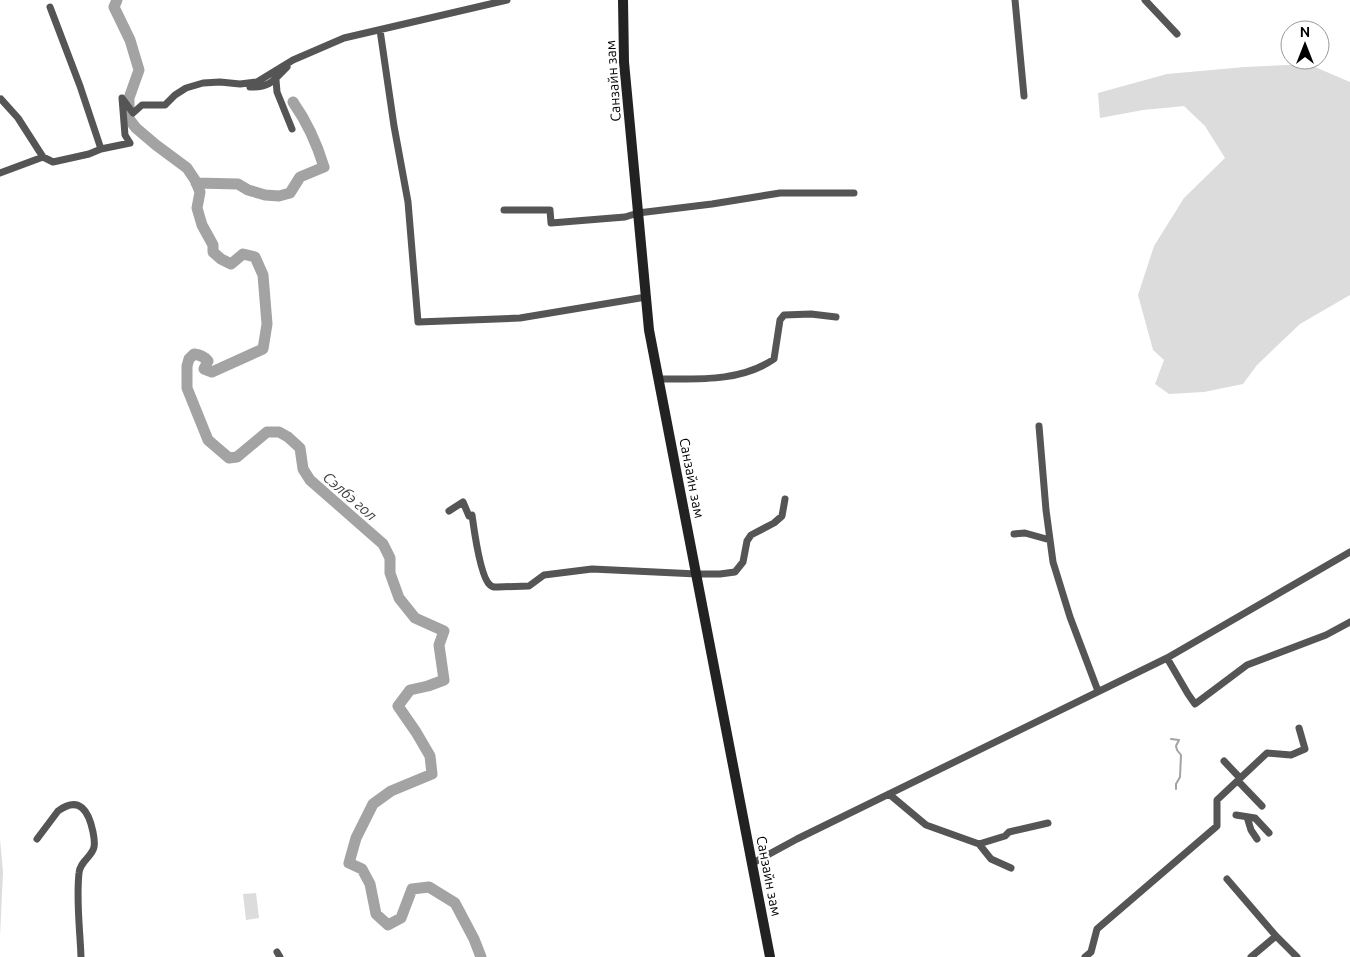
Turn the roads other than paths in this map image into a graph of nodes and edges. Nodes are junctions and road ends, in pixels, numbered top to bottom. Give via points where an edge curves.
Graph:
1 (507, 0) edge
2 (623, 0) edge
3 (1016, 0) edge
4 (1145, 0) edge
5 (50, 7) dead end
6 (380, 30) junction
7 (1177, 34) dead end
8 (293, 60) junction
9 (276, 80) junction
10 (240, 84) junction
11 (1024, 96) dead end
12 (1, 99) edge
13 (292, 129) dead end
14 (101, 149) junction
15 (43, 157) junction
16 (0, 173) edge
17 (854, 193) dead end
18 (504, 210) dead end
19 (638, 213) junction
20 (646, 297) junction
21 (836, 317) dead end
22 (659, 379) junction
23 (1039, 426) dead end
24 (785, 499) dead end
25 (449, 511) dead end
26 (1014, 534) dead end
27 (1050, 540) junction
28 (1350, 552) edge
29 (697, 574) junction
30 (1350, 622) edge
31 (1166, 658) junction
32 (1098, 691) junction
33 (1299, 728) dead end
34 (1224, 760) dead end
35 (1239, 779) junction
36 (889, 794) junction
37 (1262, 806) dead end
38 (1236, 816) dead end
39 (1247, 817) junction
40 (1048, 823) dead end
41 (1269, 833) dead end
42 (1257, 838) dead end
43 (37, 839) dead end
44 (979, 844) junction
45 (753, 864) junction
46 (1011, 868) dead end
47 (1228, 879) dead end
48 (1276, 936) junction
49 (81, 957) edge
50 (770, 957) edge
51 (1085, 957) edge
52 (1251, 957) edge
53 (1297, 957) edge

1 - 6 street
2 - 19 main road, Санзайн зам via 624,62
3 - 11 street
4 - 7 street
5 - 14 street
6 - 8 street via 344,38
6 - 20 street via 408,202 418,322 520,318
8 - 9 street
8 - 10 street via 257,82
9 - 10 street via 252,87
9 - 13 street via 277,92
10 - 14 street via 203,83 186,88 165,105 142,105 134,114 122,98 125,135 130,143
12 - 15 street via 18,118
14 - 15 street via 53,162
15 - 16 street
17 - 19 street via 780,193
18 - 19 street via 550,210 551,223
19 - 20 main road, Санзайн зам
20 - 22 main road, Санзайн зам
21 - 22 street via 784,315 780,320 774,358 735,376
22 - 29 main road, Санзайн зам
23 - 27 street
24 - 29 street via 782,516 751,535 735,572
25 - 29 street via 463,502 469,516 472,515 483,569 493,587 529,586 544,575 592,569
26 - 27 street via 1024,533
27 - 32 street via 1053,562 1070,618
28 - 31 street
29 - 45 main road, Санзайн зам
30 - 31 street via 1326,635 1247,665 1195,704
31 - 32 street
32 - 36 street
33 - 35 street via 1304,749 1291,755 1268,753
34 - 35 street
35 - 37 street
35 - 51 street via 1217,800 1217,826 1097,929 1091,952
36 - 44 street via 926,825
36 - 45 street
38 - 39 street
39 - 41 street via 1255,818
39 - 42 street
40 - 44 street via 1009,832
43 - 49 street via 63,807 79,805 86,812 95,845 79,873
44 - 46 street via 991,860
45 - 50 main road, Санзайн зам
47 - 48 street
48 - 52 street
48 - 53 street

